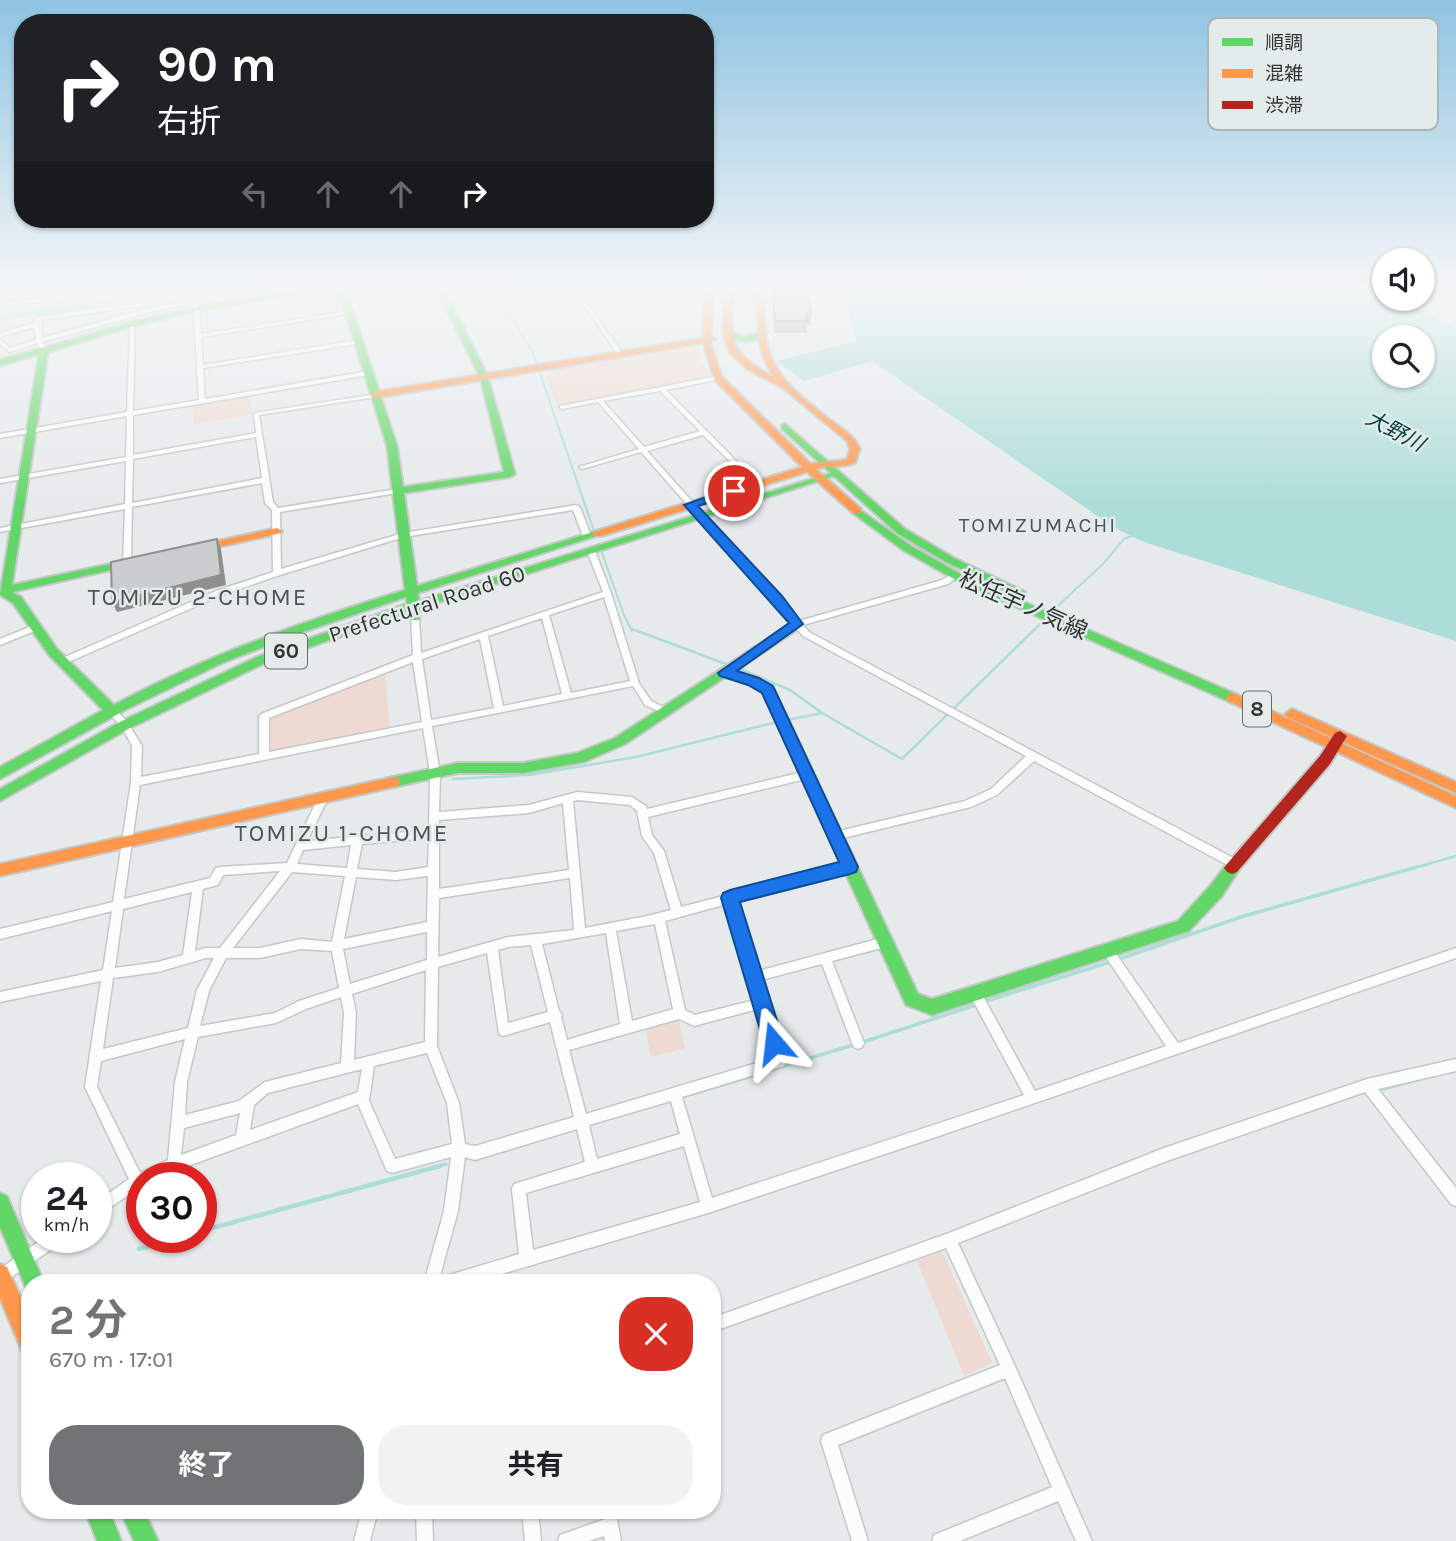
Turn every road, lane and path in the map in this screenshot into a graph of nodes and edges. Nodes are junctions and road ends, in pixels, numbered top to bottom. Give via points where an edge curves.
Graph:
1 (39, 362) edge
2 (131, 362) edge
3 (199, 362) edge
4 (236, 362) edge
5 (365, 362) edge
6 (477, 362) edge
7 (571, 362) edge
8 (710, 362) edge
9 (719, 362) edge
10 (742, 362) edge
11 (769, 362) edge
12 (199, 368) junction
13 (369, 373) junction
14 (484, 377) junction
15 (718, 378) junction
16 (662, 389) junction
17 (795, 392) junction
18 (375, 395) junction
19 (599, 400) junction
20 (202, 401) junction
21 (562, 407) dead end
22 (129, 414) junction
23 (31, 431) junction
24 (705, 432) junction
25 (258, 435) junction
26 (0, 436) edge
27 (642, 450) junction
28 (128, 458) junction
29 (582, 467) dead end
30 (826, 469) junction
31 (24, 477) junction
32 (0, 481) edge
33 (265, 481) junction
34 (756, 484) junction
35 (397, 491) junction
36 (128, 506) junction
37 (276, 510) junction
38 (695, 510) junction
39 (17, 527) junction
40 (0, 530) edge
41 (277, 531) junction
42 (403, 536) junction
43 (589, 544) junction
44 (181, 552) edge
45 (134, 562) joint
46 (277, 573) junction
47 (955, 576) junction
48 (2, 590) edge
49 (607, 593) junction
50 (414, 605) junction
51 (1046, 609) junction
52 (545, 614) junction
53 (797, 624) junction
54 (34, 628) junction
55 (484, 635) junction
56 (0, 642) edge
57 (417, 657) junction
58 (61, 662) junction
59 (725, 673) junction
60 (635, 683) junction
61 (567, 696) junction
62 (499, 709) junction
63 (112, 711) junction
64 (665, 711) junction
65 (426, 723) junction
66 (125, 725) junction
67 (1337, 741) junction
68 (264, 756) junction
69 (1032, 757) junction
70 (0, 774) edge
71 (435, 774) junction
72 (807, 775) junction
73 (136, 782) junction
74 (1456, 788) edge
75 (0, 796) edge
76 (324, 796) junction
77 (568, 799) junction
78 (1456, 802) edge
79 (643, 814) junction
80 (436, 816) junction
81 (435, 833) junction
82 (835, 836) junction
83 (128, 841) junction
84 (356, 842) junction
85 (301, 846) junction
86 (1235, 864) junction
87 (290, 867) junction
88 (850, 867) junction
89 (0, 870) edge
90 (432, 871) junction
91 (351, 873) junction
92 (575, 873) junction
93 (198, 886) junction
94 (433, 894) junction
95 (730, 898) junction
96 (119, 904) junction
97 (677, 911) junction
98 (659, 917) junction
99 (433, 926) junction
100 (610, 927) junction
101 (580, 932) junction
102 (0, 933) edge
103 (535, 939) junction
104 (885, 942) junction
105 (337, 946) junction
106 (492, 947) junction
107 (1109, 952) junction
108 (223, 953) junction
109 (1456, 953) edge
110 (188, 958) junction
111 (825, 958) junction
112 (431, 963) junction
113 (108, 974) junction
114 (754, 977) junction
115 (346, 990) junction
116 (976, 995) junction
117 (0, 997) edge
118 (762, 1003) junction
119 (680, 1013) junction
120 (556, 1015) junction
121 (627, 1028) junction
122 (192, 1033) junction
123 (858, 1043) dead end
124 (431, 1046) junction
125 (564, 1046) junction
126 (1175, 1049) junction
127 (95, 1056) junction
128 (369, 1062) junction
129 (1455, 1066) edge
130 (347, 1068) junction
131 (1367, 1085) junction
132 (676, 1093) junction
133 (1032, 1098) junction
134 (363, 1100) junction
135 (248, 1101) junction
136 (583, 1121) junction
137 (177, 1123) junction
138 (688, 1138) junction
139 (242, 1140) junction
140 (459, 1149) junction
141 (132, 1162) edge
142 (174, 1162) edge
143 (180, 1162) edge
144 (593, 1167) junction
145 (1456, 1199) edge
146 (0, 1203) edge
147 (708, 1206) junction
148 (949, 1240) junction
149 (35, 1253) edge
150 (527, 1259) junction
151 (25, 1260) junction
152 (30, 1274) edge
153 (434, 1274) edge
154 (476, 1274) edge
155 (0, 1277) edge
156 (721, 1322) edge
157 (21, 1323) edge
158 (1010, 1369) junction
159 (1062, 1491) junction
160 (100, 1519) edge
161 (136, 1519) edge
162 (368, 1519) edge
163 (424, 1519) edge
164 (531, 1519) edge
165 (109, 1541) edge
166 (146, 1541) edge
167 (362, 1541) edge
168 (425, 1541) edge
169 (533, 1541) edge
170 (566, 1541) edge
171 (613, 1541) edge
172 (860, 1541) edge
173 (940, 1541) edge
174 (1084, 1541) edge

1 - 23 street
2 - 22 street
3 - 12 street
4 - 12 street
5 - 13 street
6 - 14 street
7 - 14 street
8 - 15 street, 松任宇ノ気線 / 8
9 - 30 street, 松任宇ノ気線 / 8 via 728,376
10 - 17 street
11 - 17 street
12 - 20 street
13 - 18 street
13 - 20 street
14 - 18 street
14 - 35 street via 510,474
15 - 16 street
15 - 30 street, 松任宇ノ気線 / 8
16 - 19 street
16 - 24 street
17 - 30 street via 851,440 855,449 851,461
18 - 25 street via 256,414
18 - 35 street via 392,446
19 - 21 street
19 - 27 street
20 - 22 street
22 - 23 street
22 - 28 street
23 - 26 street
23 - 31 street
24 - 27 street
24 - 34 street
25 - 28 street
25 - 33 street
27 - 29 street
27 - 38 street
28 - 31 street
28 - 36 street
30 - 34 street, Prefectural Road 60 / 60
30 - 38 street, Prefectural Road 60 / 60
30 - 47 street, 松任宇ノ気線 / 8 via 881,530
30 - 51 street, 松任宇ノ気線 / 8 via 930,549
31 - 32 street
31 - 39 street
33 - 36 street
33 - 37 street via 269,503
34 - 38 street, Prefectural Road 60 / 60
35 - 37 street
35 - 42 street
36 - 39 street
36 - 45 street
37 - 41 street
38 - 43 street, Prefectural Road 60 / 60
38 - 53 street
39 - 40 street
39 - 48 street
41 - 44 street
41 - 46 street
42 - 43 street via 576,507
42 - 46 street
42 - 50 street
43 - 49 street
43 - 50 street, Prefectural Road 60 / 60
45 - 48 street
46 - 58 street via 209,597
47 - 51 street, 松任宇ノ気線 / 8
47 - 53 street
48 - 54 street via 15,597
49 - 52 street
49 - 60 street
50 - 57 street
50 - 63 street, Prefectural Road 60 / 60 via 248,648
50 - 66 street, Prefectural Road 60 / 60 via 261,660
51 - 67 street, 松任宇ノ気線 / 8
52 - 55 street
52 - 61 street
53 - 59 street
53 - 69 street via 806,634
54 - 56 street
54 - 58 street
55 - 57 street
55 - 62 street
57 - 65 street
57 - 68 street via 264,716
58 - 63 street
59 - 64 street
59 - 72 street via 768,690
60 - 61 street
60 - 64 street via 648,703
61 - 62 street
62 - 65 street
63 - 66 street
63 - 70 street, Prefectural Road 60 / 60
64 - 71 street via 620,741 579,758 523,768 458,768
65 - 68 street
65 - 71 street
66 - 73 street via 137,746
66 - 75 street, Prefectural Road 60 / 60
67 - 74 street, 松任宇ノ気線 / 8
67 - 78 street, 松任宇ノ気線 / 8
67 - 86 street
68 - 73 street
69 - 82 street via 994,792 967,804
69 - 86 street
71 - 76 street
71 - 80 street
72 - 79 street
72 - 82 street
73 - 83 street
76 - 83 street
76 - 85 street
77 - 79 street via 632,801
77 - 80 street via 529,809
77 - 92 street
79 - 97 street via 647,836 659,851
80 - 81 street
81 - 84 street
81 - 90 street
82 - 88 street
83 - 89 street
83 - 96 street
84 - 85 street
84 - 91 street
85 - 87 street
86 - 107 street via 1182,926
87 - 91 street
87 - 93 street via 220,871 214,882
87 - 108 street
88 - 95 street
88 - 104 street
90 - 91 street via 396,876
90 - 94 street
91 - 105 street
92 - 94 street
92 - 101 street
93 - 96 street
93 - 110 street
94 - 99 street
95 - 97 street
95 - 114 street
96 - 102 street
96 - 113 street
97 - 98 street
98 - 100 street
98 - 119 street
99 - 105 street
99 - 112 street
100 - 101 street
100 - 121 street
101 - 103 street
103 - 106 street
103 - 120 street
104 - 111 street
104 - 116 street via 912,1000 932,1007
105 - 108 street via 301,944 260,953
105 - 115 street
106 - 112 street
106 - 120 street via 503,1030
107 - 116 street
107 - 126 street
108 - 110 street
108 - 122 street via 203,990
109 - 126 street
110 - 113 street
111 - 114 street
111 - 123 street
112 - 115 street
112 - 124 street
113 - 117 street
113 - 127 street
114 - 118 street
115 - 122 street via 276,1018
115 - 130 street via 350,1013
116 - 133 street
118 - 119 street via 694,1021
118 - 132 street via 780,1062
119 - 121 street
120 - 125 street
121 - 125 street
122 - 127 street
122 - 137 street
124 - 128 street
124 - 140 street via 453,1103
125 - 136 street
126 - 133 street
127 - 141 street via 91,1087
128 - 130 street
128 - 134 street
129 - 131 street
130 - 135 street via 265,1088
131 - 145 street
131 - 148 street via 1164,1155
132 - 136 street
132 - 138 street
133 - 147 street
134 - 139 street
134 - 140 street via 392,1166
135 - 137 street
135 - 139 street
136 - 140 street via 475,1153
136 - 144 street
137 - 142 street
138 - 144 street
138 - 147 street
139 - 143 street
140 - 153 street via 451,1211
144 - 150 street via 519,1189
146 - 151 street
147 - 150 street
148 - 156 street
148 - 158 street
149 - 151 street
150 - 154 street
151 - 152 street
151 - 155 street
155 - 157 street
158 - 159 street
158 - 172 street via 829,1441
159 - 173 street
159 - 174 street
160 - 165 street
161 - 166 street
162 - 167 street
163 - 168 street
164 - 169 street
170 - 171 street via 611,1525

